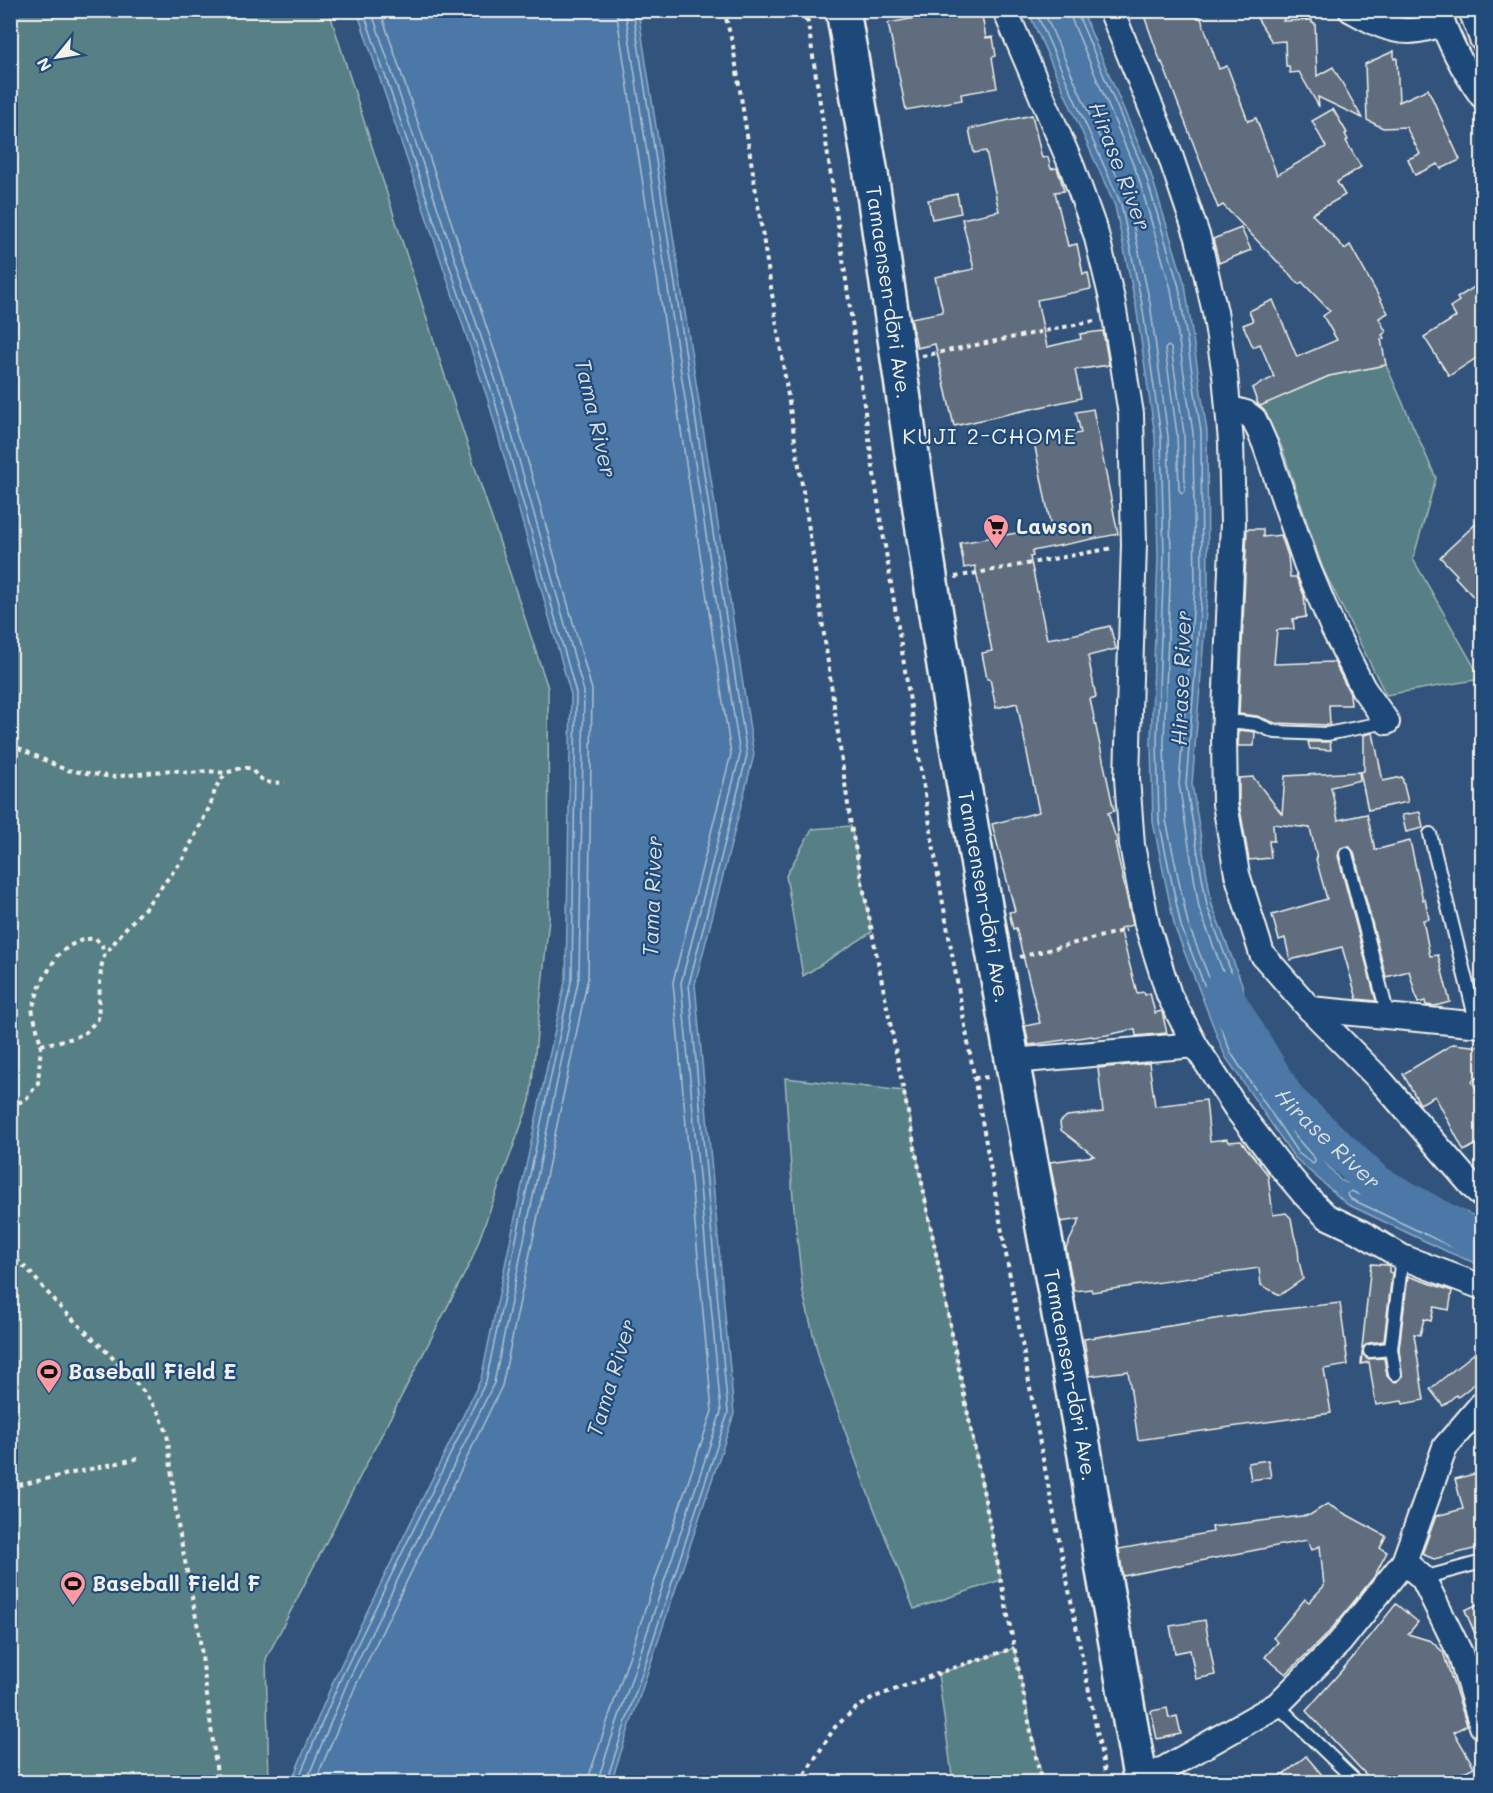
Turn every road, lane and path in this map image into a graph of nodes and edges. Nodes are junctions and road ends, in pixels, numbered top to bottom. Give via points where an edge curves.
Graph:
1 (724, 10) edge
2 (801, 10) edge
3 (806, 10) edge
4 (843, 10) edge
5 (1005, 10) edge
6 (1111, 10) edge
7 (1351, 10) edge
8 (1471, 10) edge
9 (1441, 17) edge
10 (1377, 18) edge
11 (808, 24) junction
12 (1482, 39) edge
13 (1482, 96) edge
14 (1115, 316) junction
15 (898, 361) junction
16 (1228, 408) junction
17 (1134, 544) junction
18 (930, 582) junction
19 (1387, 723) joint
20 (1225, 724) junction
21 (10, 744) edge
22 (226, 773) junction
23 (285, 782) dead end
24 (1430, 834) dead end
25 (1346, 854) dead end
26 (1148, 925) junction
27 (104, 956) junction
28 (996, 963) junction
29 (1310, 1009) junction
30 (1388, 1016) junction
31 (1480, 1025) edge
32 (41, 1044) junction
33 (1195, 1045) junction
34 (1013, 1061) junction
35 (10, 1107) edge
36 (1482, 1195) edge
37 (10, 1253) edge
38 (1402, 1257) junction
39 (1482, 1287) edge
40 (1391, 1349) junction
41 (1370, 1351) dead end
42 (1395, 1374) dead end
43 (1482, 1404) edge
44 (140, 1458) dead end
45 (10, 1487) edge
46 (1404, 1562) junction
47 (1482, 1562) edge
48 (1423, 1578) junction
49 (1014, 1648) junction
50 (1277, 1705) junction
51 (1482, 1726) edge
52 (218, 1782) edge
53 (800, 1782) edge
54 (1041, 1782) edge
55 (1107, 1782) edge
56 (1141, 1782) edge
57 (1357, 1782) edge

1 - 49 path via 733,46 811,542 851,826
2 - 11 path
3 - 11 path
4 - 15 main road, Tamaensen-dōri Ave.
5 - 14 street via 1072,167 1096,234
6 - 16 street via 1167,146 1198,238 1215,312
7 - 10 street
8 - 12 street
9 - 10 street via 1412,31 1392,29
9 - 13 street
11 - 55 path via 939,881 1041,1449
14 - 15 path
14 - 17 street via 1131,414
15 - 18 main road, Tamaensen-dōri Ave.
16 - 19 street via 1254,419 1333,627 1363,688
16 - 20 street via 1233,523
17 - 18 path
17 - 26 street via 1127,778 1132,846
18 - 28 main road, Tamaensen-dōri Ave.
19 - 20 lane via 1327,734 1275,732 1239,722
20 - 29 street via 1225,804 1237,874 1262,954
21 - 22 path via 66,770 113,777 172,770
22 - 23 path via 250,768 270,784
22 - 27 path via 183,859
24 - 31 lane
25 - 30 lane
26 - 28 path
26 - 33 street via 1169,995
27 - 32 path via 98,1018 86,1032 74,1038
27 - 32 path via 102,945 95,938 69,946 57,956 41,983 32,1010
28 - 34 main road, Tamaensen-dōri Ave.
29 - 30 street
29 - 36 street via 1382,1082
30 - 31 street
32 - 35 path via 38,1083 26,1099
33 - 34 street
33 - 38 street via 1238,1111 1304,1194 1326,1216
34 - 56 main road, Tamaensen-dōri Ave.
37 - 52 path via 143,1391 167,1433 177,1520 201,1644
38 - 39 street
38 - 40 lane
40 - 41 lane
40 - 42 lane
43 - 46 street via 1445,1447
44 - 45 path
46 - 48 street
46 - 50 street via 1340,1642
47 - 48 lane
48 - 51 street via 1461,1653
49 - 53 path via 875,1697 855,1708 835,1727
49 - 54 path
50 - 56 street
50 - 57 lane

